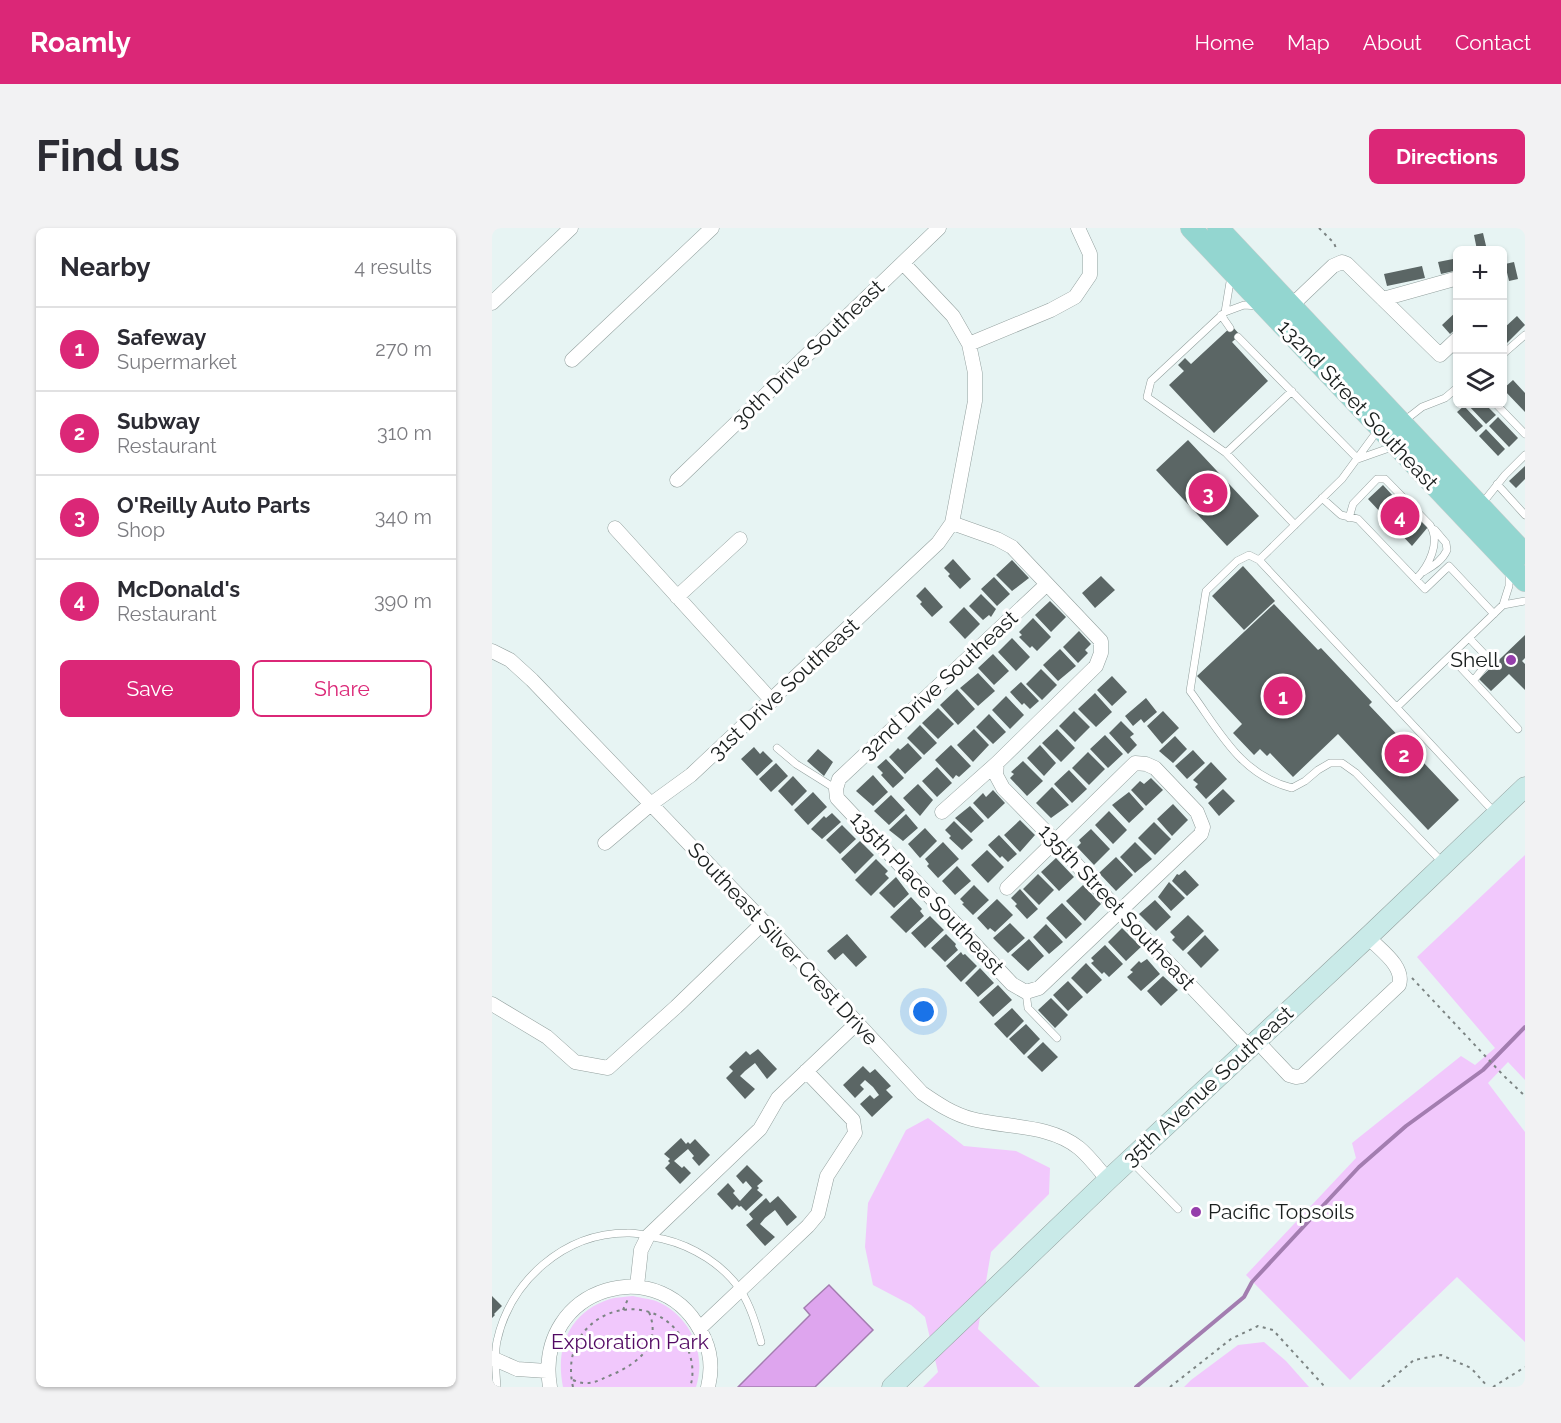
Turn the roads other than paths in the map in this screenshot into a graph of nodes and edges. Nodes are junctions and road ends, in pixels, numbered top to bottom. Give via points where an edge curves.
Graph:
1 (571, 228) edge
2 (711, 228) edge
3 (939, 228) edge
4 (1078, 228) edge
5 (1191, 228) edge
6 (1212, 236) edge
7 (903, 263) junction
8 (1229, 268) junction
9 (1453, 279) edge
10 (1383, 299) junction
11 (492, 303) edge
12 (1265, 306) junction
13 (1291, 306) junction
14 (1223, 313) junction
15 (1230, 328) dead end
16 (1525, 334) edge
17 (1238, 337) dead end
18 (1453, 343) edge
19 (969, 345) junction
20 (1507, 350) edge
21 (572, 360) dead end
22 (1323, 368) junction
23 (1289, 388) junction
24 (1453, 391) edge
25 (1500, 408) edge
26 (1401, 422) junction
27 (1380, 428) junction
28 (1525, 434) edge
29 (1396, 446) junction
30 (1226, 453) junction
31 (1525, 455) edge
32 (1358, 459) junction
33 (677, 480) dead end
34 (1497, 484) junction
35 (1322, 498) junction
36 (1477, 502) junction
37 (1525, 515) edge
38 (1349, 518) junction
39 (951, 523) junction
40 (1295, 525) junction
41 (1430, 525) junction
42 (615, 528) dead end
43 (740, 538) dead end
44 (1496, 551) junction
45 (1525, 554) edge
46 (1259, 560) junction
47 (1423, 572) junction
48 (1416, 579) junction
49 (1525, 581) edge
50 (1047, 584) junction
51 (677, 597) junction
52 (1525, 601) edge
53 (1503, 605) junction
54 (1494, 614) junction
55 (1469, 638) junction
56 (492, 651) edge
57 (1450, 656) junction
58 (1473, 681) junction
59 (771, 701) junction
60 (1397, 707) junction
61 (1518, 729) dead end
62 (777, 748) dead end
63 (997, 763) junction
64 (1525, 787) edge
65 (836, 789) junction
66 (651, 804) junction
67 (942, 812) dead end
68 (1497, 814) junction
69 (1055, 841) junction
70 (605, 843) dead end
71 (1444, 864) junction
72 (1007, 888) dead end
73 (1120, 912) junction
74 (764, 922) junction
75 (1368, 937) junction
76 (1026, 992) junction
77 (492, 1004) edge
78 (857, 1023) junction
79 (1057, 1038) dead end
80 (1252, 1043) junction
81 (806, 1071) junction
82 (1130, 1159) junction
83 (1108, 1180) junction
84 (1178, 1209) dead end
85 (648, 1236) junction
86 (637, 1287) junction
87 (740, 1290) junction
88 (700, 1328) junction
89 (761, 1342) dead end
90 (494, 1359) edge
91 (548, 1371) junction
92 (497, 1387) edge
93 (550, 1387) edge
94 (708, 1387) edge
95 (892, 1387) edge

1 - 11 street
2 - 21 street
3 - 7 street, 30th Drive Southeast
4 - 19 street via 1090,254 1090,275 1075,297
5 - 6 main road, 132nd Street Southeast
6 - 8 main road, 132nd Street Southeast
6 - 13 main road, 132nd Street Southeast via 1269,297
7 - 19 street via 953,316
7 - 33 street, 30th Drive Southeast
8 - 12 main road, 132nd Street Southeast
8 - 14 lane via 1231,278
9 - 10 street
10 - 13 street via 1342,262
10 - 18 street via 1440,355
12 - 14 lane via 1244,306
12 - 22 main road, 132nd Street Southeast
13 - 26 main road, 132nd Street Southeast
14 - 15 lane
14 - 30 lane via 1151,381 1147,397
16 - 20 lane
17 - 23 lane
19 - 39 street via 975,401
22 - 26 main road via 1338,370 1388,421
22 - 27 main road, 132nd Street Southeast
23 - 30 lane
23 - 32 lane
24 - 26 lane
25 - 28 lane
26 - 36 main road, 132nd Street Southeast
27 - 29 main road, 132nd Street Southeast
27 - 32 lane
27 - 36 main road via 1402,438 1459,496
29 - 32 lane
29 - 44 main road, 132nd Street Southeast
30 - 40 lane
31 - 34 lane
32 - 35 lane
34 - 36 lane
34 - 37 lane
35 - 38 lane
35 - 40 lane
36 - 45 main road, 132nd Street Southeast
38 - 41 lane via 1353,504 1381,478
38 - 48 lane via 1358,519
39 - 50 street via 1012,547
39 - 59 street, 31st Drive Southeast via 938,543
40 - 46 lane
41 - 47 lane via 1436,542
41 - 47 lane via 1446,543 1447,550
42 - 51 street
43 - 51 street
44 - 49 main road, 132nd Street Southeast
44 - 53 lane via 1509,573
46 - 60 lane
46 - 71 lane via 1249,555 1237,561 1206,591 1190,691 1233,751 1261,774 1292,788 1330,763 1342,763
47 - 48 lane
48 - 54 lane via 1425,589 1449,566
50 - 63 street via 1101,641 1101,653 1096,666
50 - 65 street, 32nd Drive Southeast via 839,779
51 - 59 street
52 - 53 lane
53 - 54 lane
54 - 55 lane
55 - 57 lane
55 - 58 lane via 1490,660
56 - 66 street, Southeast Silver Crest Drive via 510,660 532,680
57 - 58 lane
57 - 60 lane
58 - 61 lane
59 - 66 street, 31st Drive Southeast via 691,775
60 - 68 lane
62 - 65 lane
63 - 67 street
63 - 69 street, 135th Street Southeast via 996,775 1003,788
64 - 68 street, 35th Avenue Southeast
65 - 76 street, 135th Place Southeast via 837,798 1012,984
66 - 70 street, 31st Drive Southeast
66 - 74 street, Southeast Silver Crest Drive
68 - 71 street, 35th Avenue Southeast
69 - 72 street
69 - 73 street, 135th Street Southeast
69 - 73 street via 1135,763 1155,768 1197,812 1203,827 1201,834
71 - 75 street, 35th Avenue Southeast
73 - 76 street via 1040,988
73 - 80 street, 135th Street Southeast
74 - 77 street via 608,1068 575,1062 547,1037
74 - 78 street, Southeast Silver Crest Drive
75 - 80 street, 35th Avenue Southeast
75 - 80 street, 135th Street Southeast via 1399,970 1399,985 1302,1076 1289,1075
76 - 79 lane via 1028,1008
78 - 81 street
78 - 83 street, Southeast Silver Crest Drive via 922,1093 945,1110 1057,1137 1079,1148
80 - 82 street, 35th Avenue Southeast
81 - 85 street via 778,1098 760,1129
81 - 87 street via 853,1120 855,1133 827,1176 818,1214
82 - 83 street, 35th Avenue Southeast
82 - 84 lane
83 - 95 street, 35th Avenue Southeast
85 - 86 street via 641,1250
85 - 87 lane via 679,1243 703,1256
85 - 90 lane via 629,1232 583,1240 540,1266 512,1301
86 - 88 street via 662,1293 684,1307
86 - 91 street via 614,1288 592,1295 573,1308 559,1326 550,1348
87 - 88 street
87 - 89 lane
88 - 94 street via 711,1363
90 - 91 street via 517,1369
90 - 92 lane
91 - 93 street

